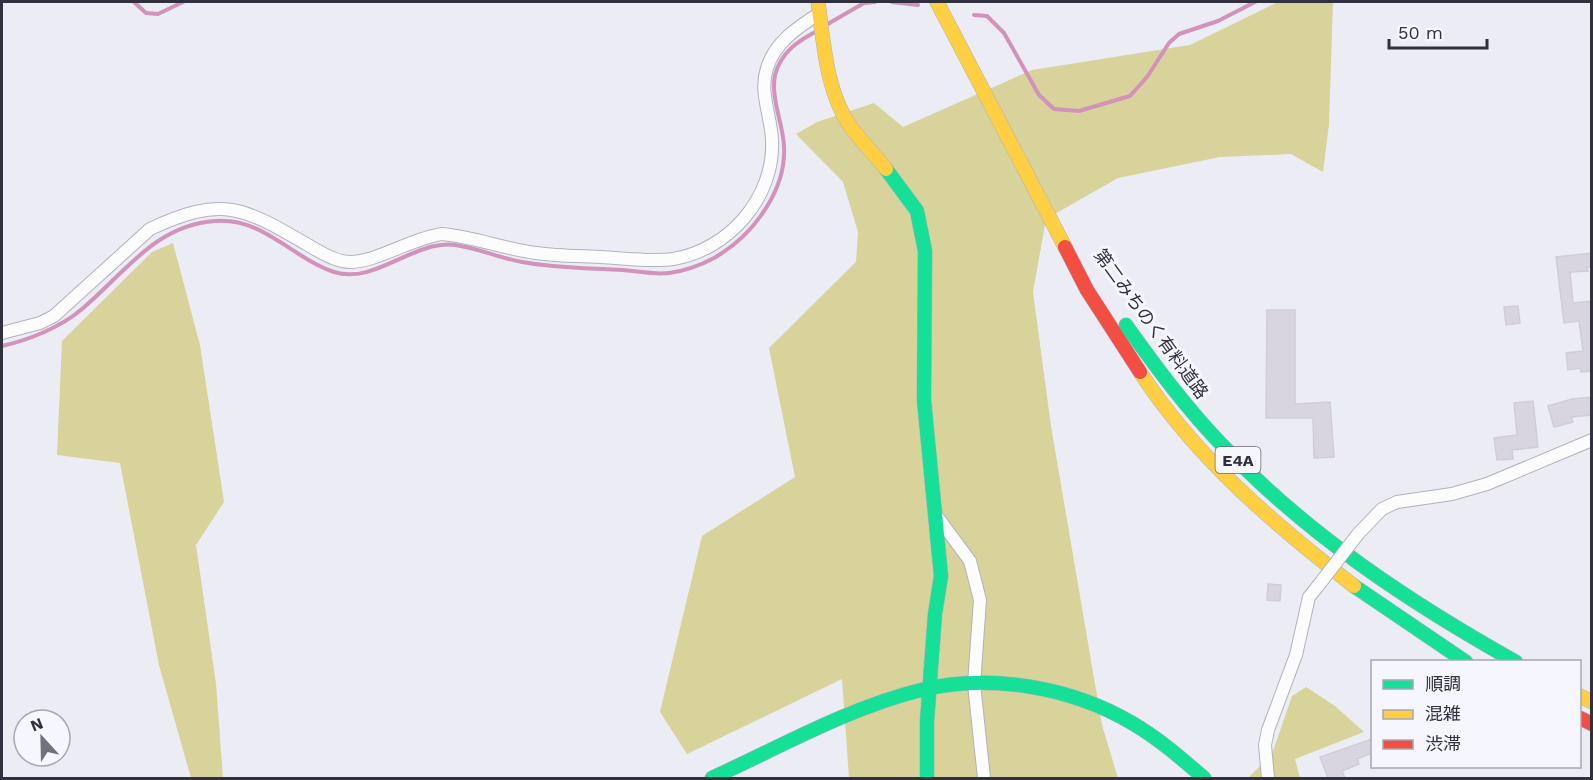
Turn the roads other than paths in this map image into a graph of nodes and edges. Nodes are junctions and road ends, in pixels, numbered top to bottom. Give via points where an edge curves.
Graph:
1 (936, 2) edge
2 (820, 11) edge
3 (1032, 185) junction
4 (2, 333) edge
5 (1592, 440) edge
6 (936, 515) junction
7 (1463, 660) edge
8 (1511, 660) edge
9 (974, 684) junction
10 (930, 689) junction
11 (712, 778) edge
12 (927, 778) edge
13 (984, 778) edge
14 (1203, 778) edge
15 (1268, 778) edge

1 - 3 main road, 第二みちのく有料道路 / E4A
2 - 4 street via 784,40 767,69 765,101 772,142 770,163 757,201 730,234 690,255 648,260 536,253 442,234 350,262 320,252 258,216 220,208 169,220 150,229 54,316
2 - 6 main road via 831,81 850,126 895,177 917,211 925,251 924,400
3 - 7 main road, 第二みちのく有料道路 / E4A via 1100,309 1154,393 1209,461 1282,530 1371,599
3 - 8 main road, 第二みちのく有料道路 / E4A via 1167,382 1223,447 1298,517 1388,586
5 - 15 street, bridge via 1487,484 1382,508 1309,597 1296,655 1268,730
6 - 9 street via 970,561 980,600
6 - 10 main road via 941,576
9 - 10 main road
9 - 13 street
9 - 14 main road via 1059,692 1120,716 1164,743
10 - 11 main road via 896,697
10 - 12 main road

